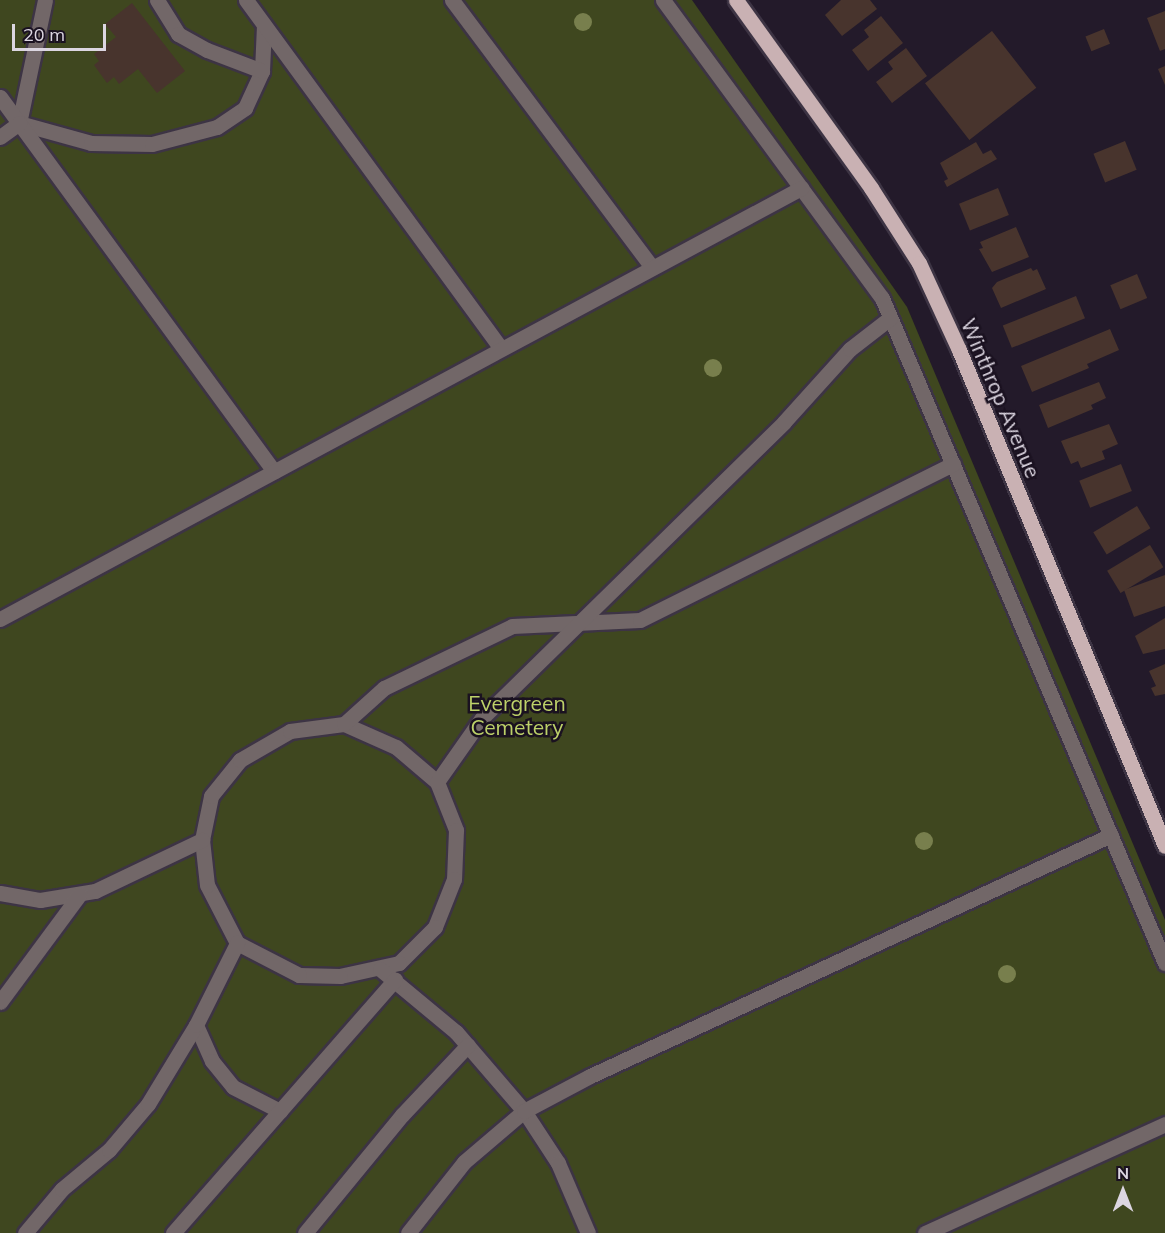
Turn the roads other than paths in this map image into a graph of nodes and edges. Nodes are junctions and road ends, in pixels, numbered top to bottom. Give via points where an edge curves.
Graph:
1 (45, 0) edge
2 (157, 0) edge
3 (246, 0) edge
4 (452, 0) edge
5 (663, 0) edge
6 (736, 0) edge
7 (264, 25) junction
8 (262, 71) junction
9 (0, 97) edge
10 (19, 123) junction
11 (0, 137) edge
12 (801, 188) junction
13 (651, 266) junction
14 (890, 318) junction
15 (501, 349) junction
16 (953, 464) junction
17 (274, 472) junction
18 (0, 619) edge
19 (577, 622) junction
20 (344, 724) junction
21 (437, 782) junction
22 (1112, 835) junction
23 (202, 840) junction
24 (1165, 846) edge
25 (0, 893) edge
26 (80, 894) junction
27 (237, 943) junction
28 (1165, 963) edge
29 (380, 969) junction
30 (395, 979) junction
31 (0, 1002) edge
32 (196, 1025) junction
33 (468, 1045) junction
34 (280, 1111) junction
35 (524, 1111) junction
36 (1165, 1124) edge
37 (25, 1233) edge
38 (173, 1233) edge
39 (305, 1233) edge
40 (408, 1233) edge
41 (588, 1233) edge
42 (925, 1233) edge

1 - 10 lane
2 - 8 lane via 178,34
3 - 7 lane
4 - 13 lane
5 - 12 lane
6 - 24 main road, Winthrop Avenue via 872,188 919,264 959,350
7 - 8 lane
7 - 15 lane
8 - 10 lane via 245,108 217,127 152,144 91,143
9 - 10 lane
10 - 11 lane
10 - 17 lane
12 - 13 lane
12 - 14 lane via 882,298
13 - 15 lane
14 - 16 lane
14 - 19 lane via 850,349 784,422
15 - 17 lane
16 - 19 lane via 640,620
16 - 22 lane
17 - 18 lane
19 - 20 lane via 512,626 384,688
19 - 21 lane via 482,718
20 - 21 lane via 396,747
20 - 23 lane via 290,731 240,760 211,796
21 - 29 lane via 456,831 454,879 435,927 423,942 399,963
22 - 28 lane
22 - 35 lane via 601,1071
23 - 26 lane via 95,891
23 - 27 lane via 207,885
25 - 26 lane via 40,900
26 - 31 lane
27 - 29 lane via 299,975 340,976
27 - 32 lane
29 - 30 lane
30 - 33 lane
30 - 34 lane
32 - 34 lane via 212,1061 233,1087
32 - 37 lane via 148,1104 109,1150 62,1190
33 - 35 lane
33 - 39 lane via 402,1115
34 - 38 lane
35 - 40 lane via 464,1162
35 - 41 lane via 558,1163
36 - 42 lane

